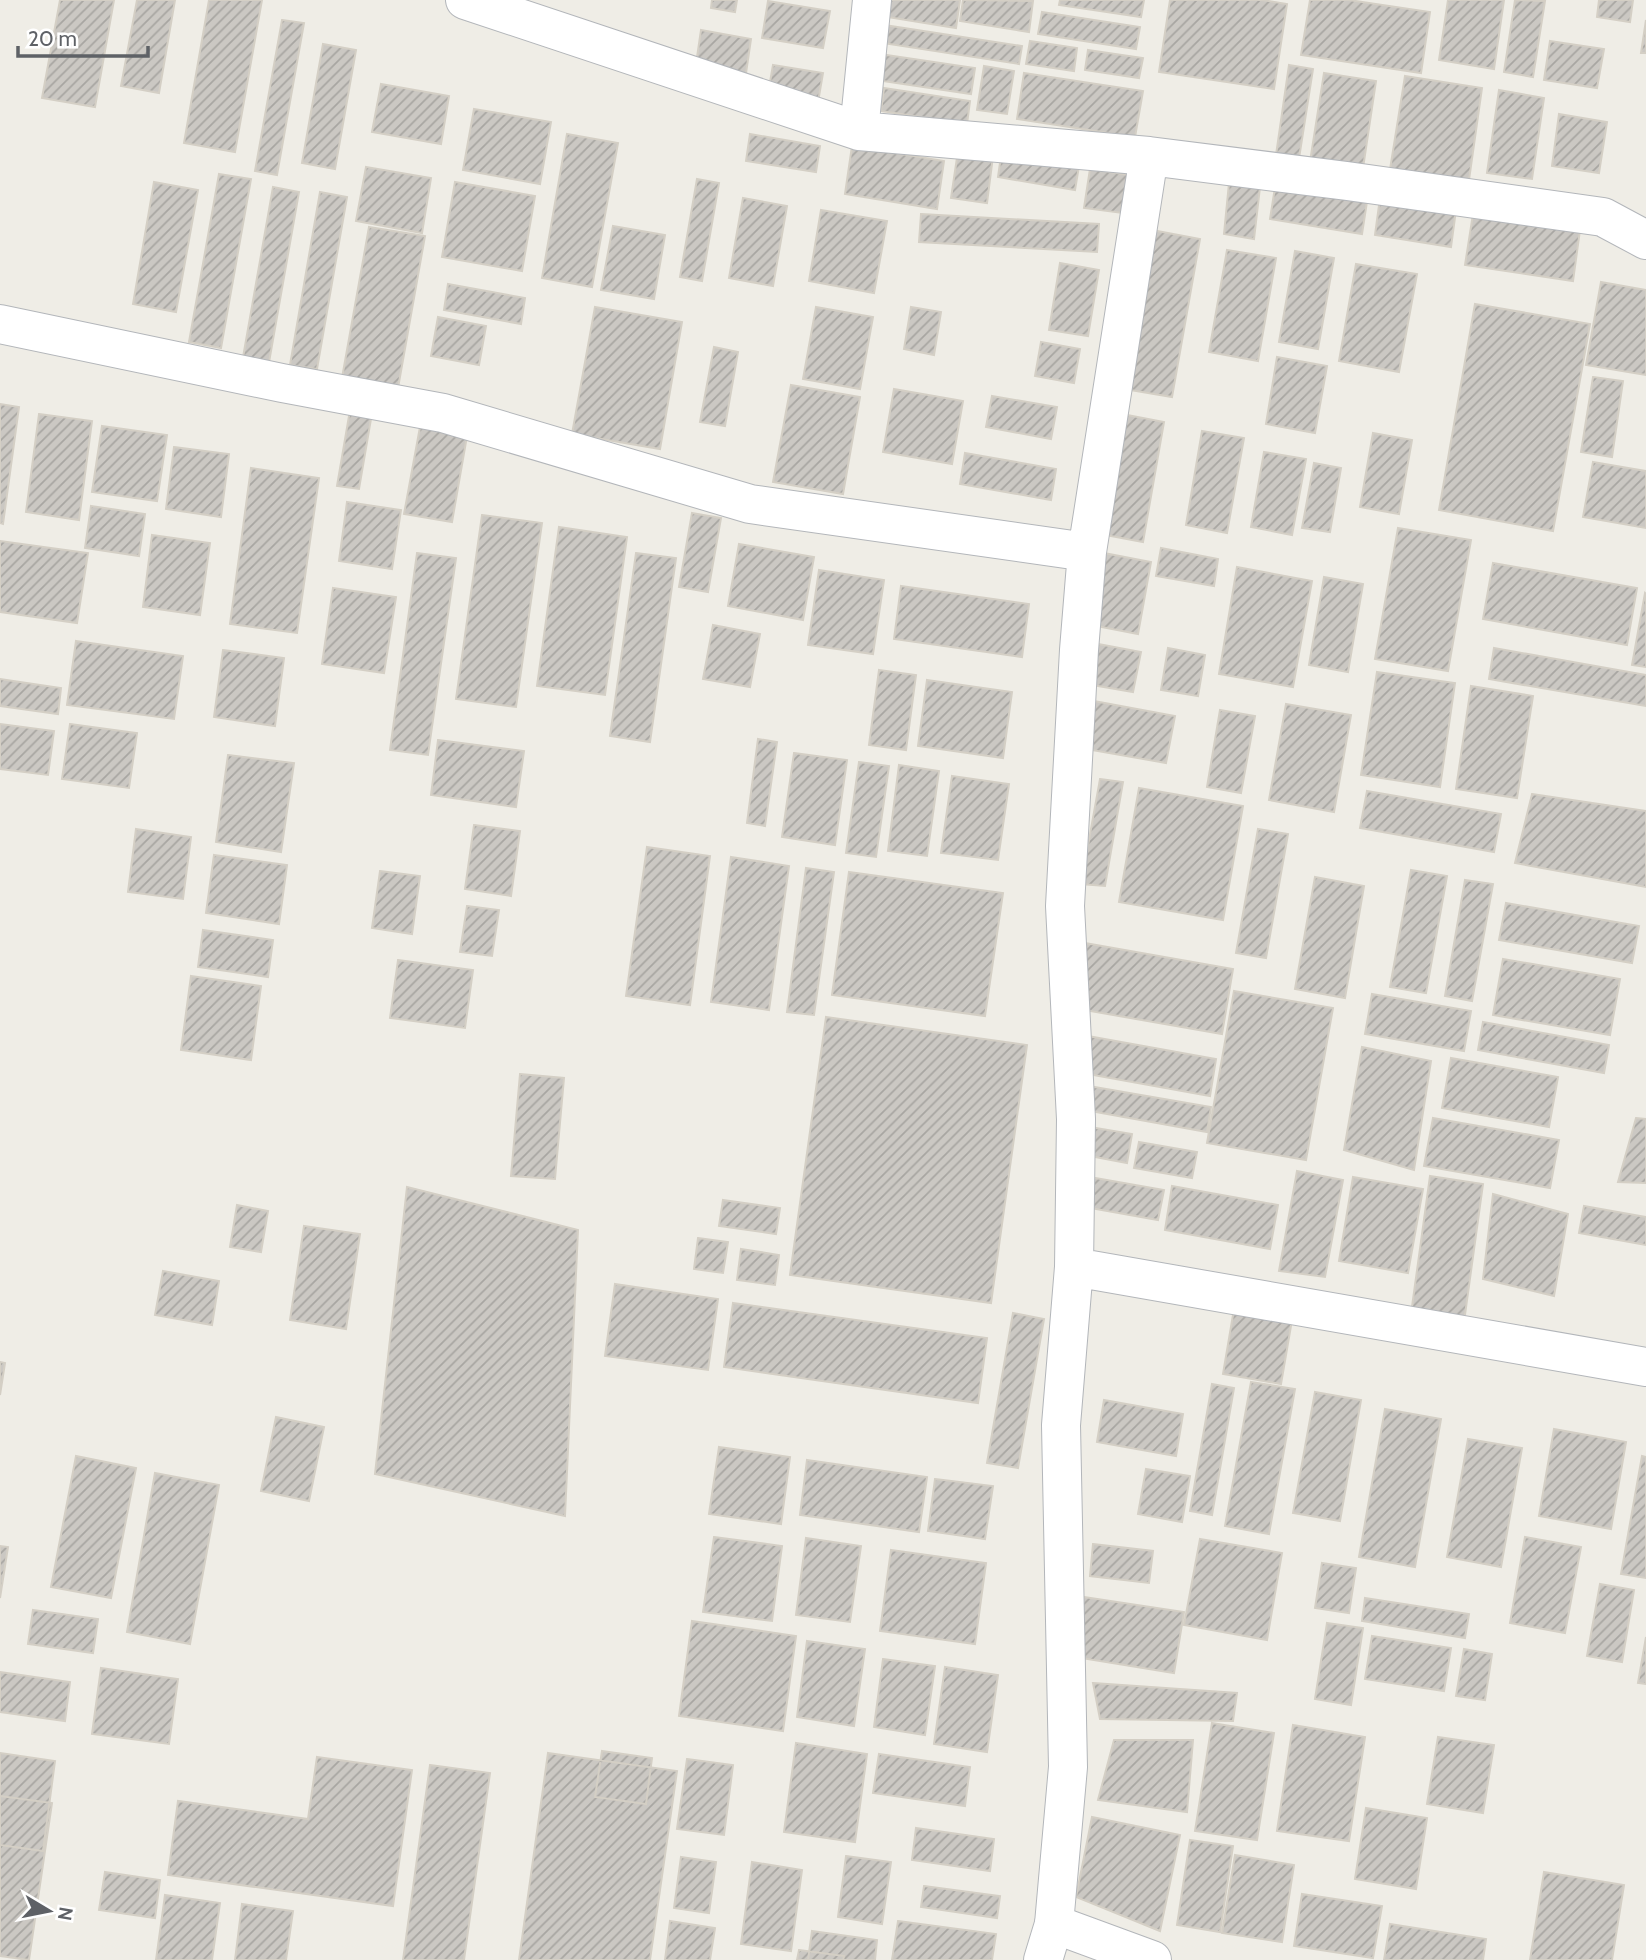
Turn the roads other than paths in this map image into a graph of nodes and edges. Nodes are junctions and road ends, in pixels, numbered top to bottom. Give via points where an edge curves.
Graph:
1 (465, 0) edge
2 (872, 0) edge
3 (859, 131) junction
4 (1149, 156) junction
5 (1646, 240) edge
6 (0, 324) edge
7 (1087, 552) junction
8 (1074, 1267) junction
9 (1646, 1367) edge
10 (1054, 1924) junction
11 (1043, 1960) edge
12 (1152, 1960) edge

1 - 3 street
2 - 3 street
3 - 4 street
4 - 5 street via 1603,217
4 - 7 street
6 - 7 street via 443,413 750,505
7 - 8 street via 1065,905 1076,1119
8 - 9 street
8 - 10 street via 1060,1425 1069,1767
10 - 11 street
10 - 12 street

